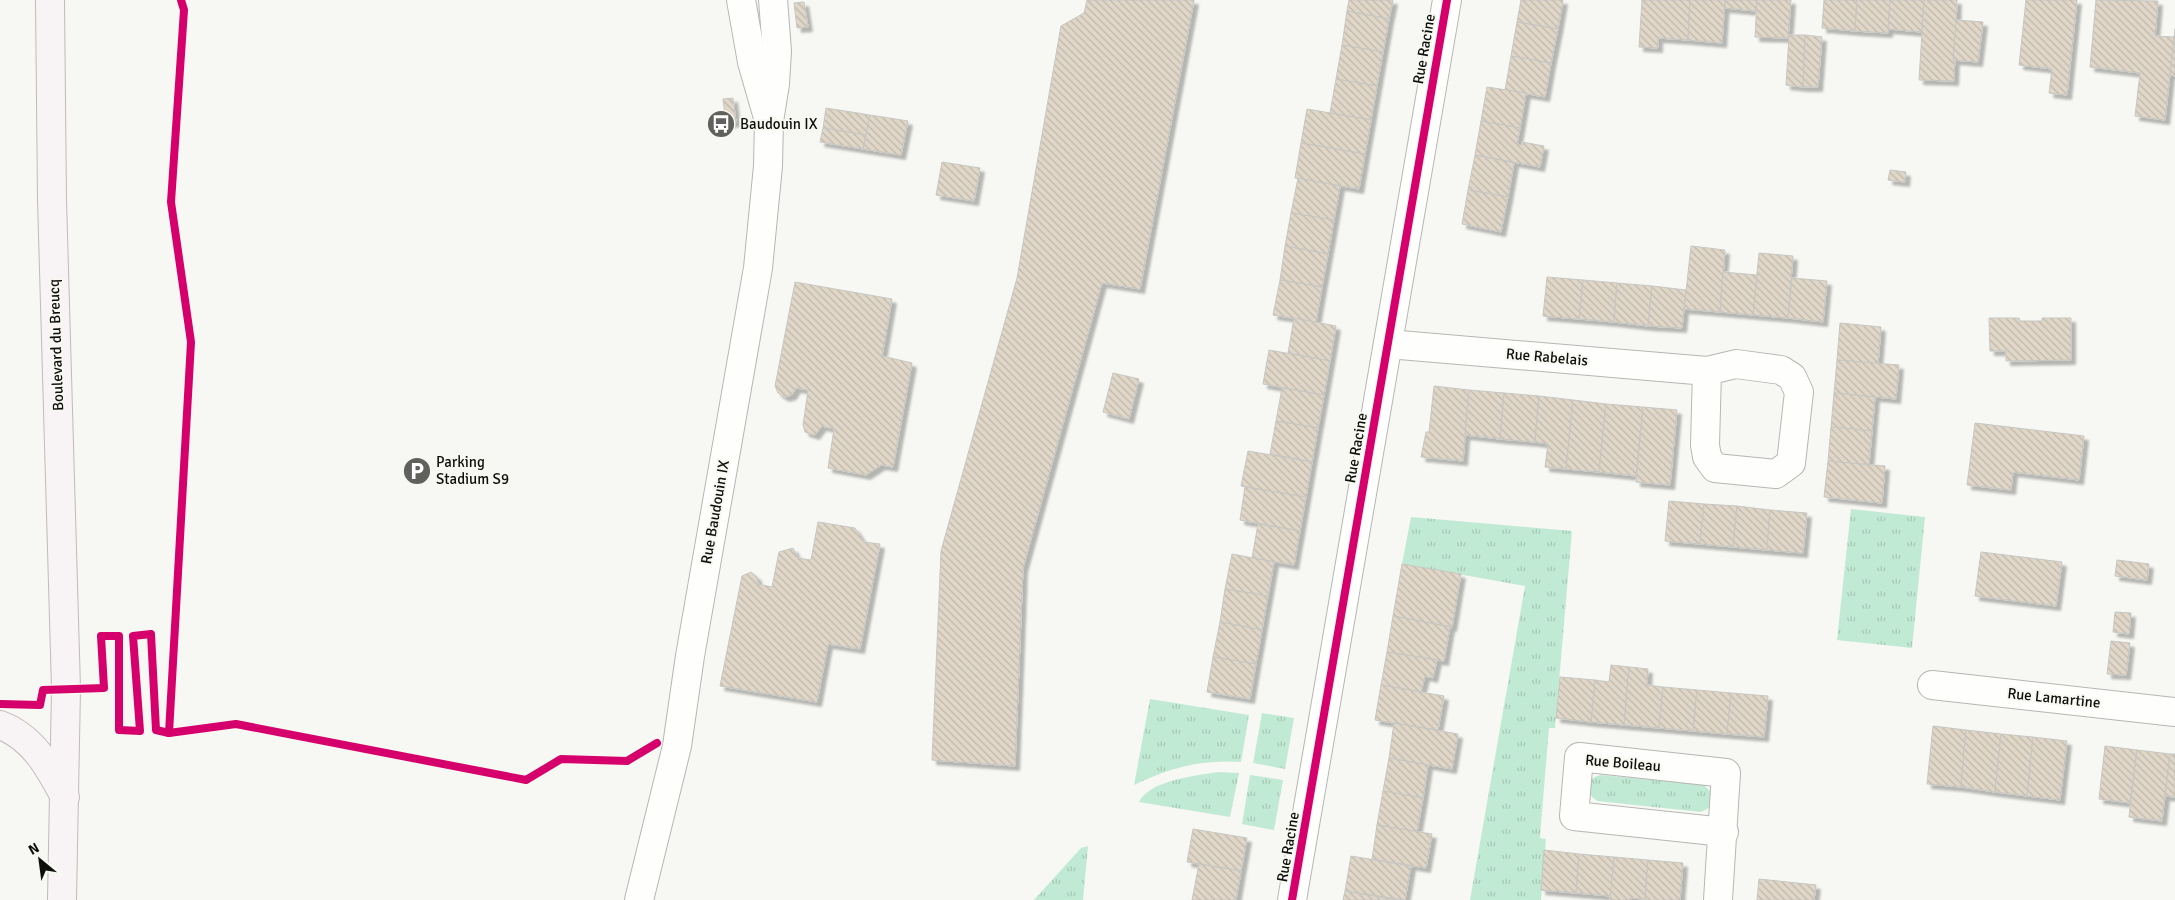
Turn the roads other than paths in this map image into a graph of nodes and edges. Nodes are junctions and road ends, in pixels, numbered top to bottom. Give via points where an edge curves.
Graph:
1 (50, 0) edge
2 (741, 0) edge
3 (773, 0) edge
4 (1447, 0) edge
5 (769, 120) junction
6 (1388, 344) junction
7 (1707, 371) junction
8 (1932, 685) dead end
9 (2175, 712) edge
10 (0, 725) edge
11 (66, 798) junction
12 (1724, 832) junction
13 (62, 900) edge
14 (639, 900) edge
15 (1292, 900) edge
16 (1718, 900) edge

1 - 11 main road, Boulevard du Breucq
2 - 5 street, Rue Baudouin IX via 752,62
3 - 5 street, Rue Baudouin IX via 777,51
4 - 6 street, Rue Racine
5 - 14 street, Rue Baudouin IX via 765,206 754,287 676,746
6 - 7 street, Rue Rabelais
6 - 15 street, Rue Racine
7 - 7 street, Rue Rabelais via 1736,364 1781,370 1792,377 1799,392 1791,463 1776,474 1715,468 1707,456 1705,445
8 - 9 street, Rue Lamartine
10 - 11 main road via 13,730 35,748
11 - 13 main road
12 - 12 street, Rue Boileau via 1726,773 1579,757 1574,816
12 - 16 street, Rue Boileau

